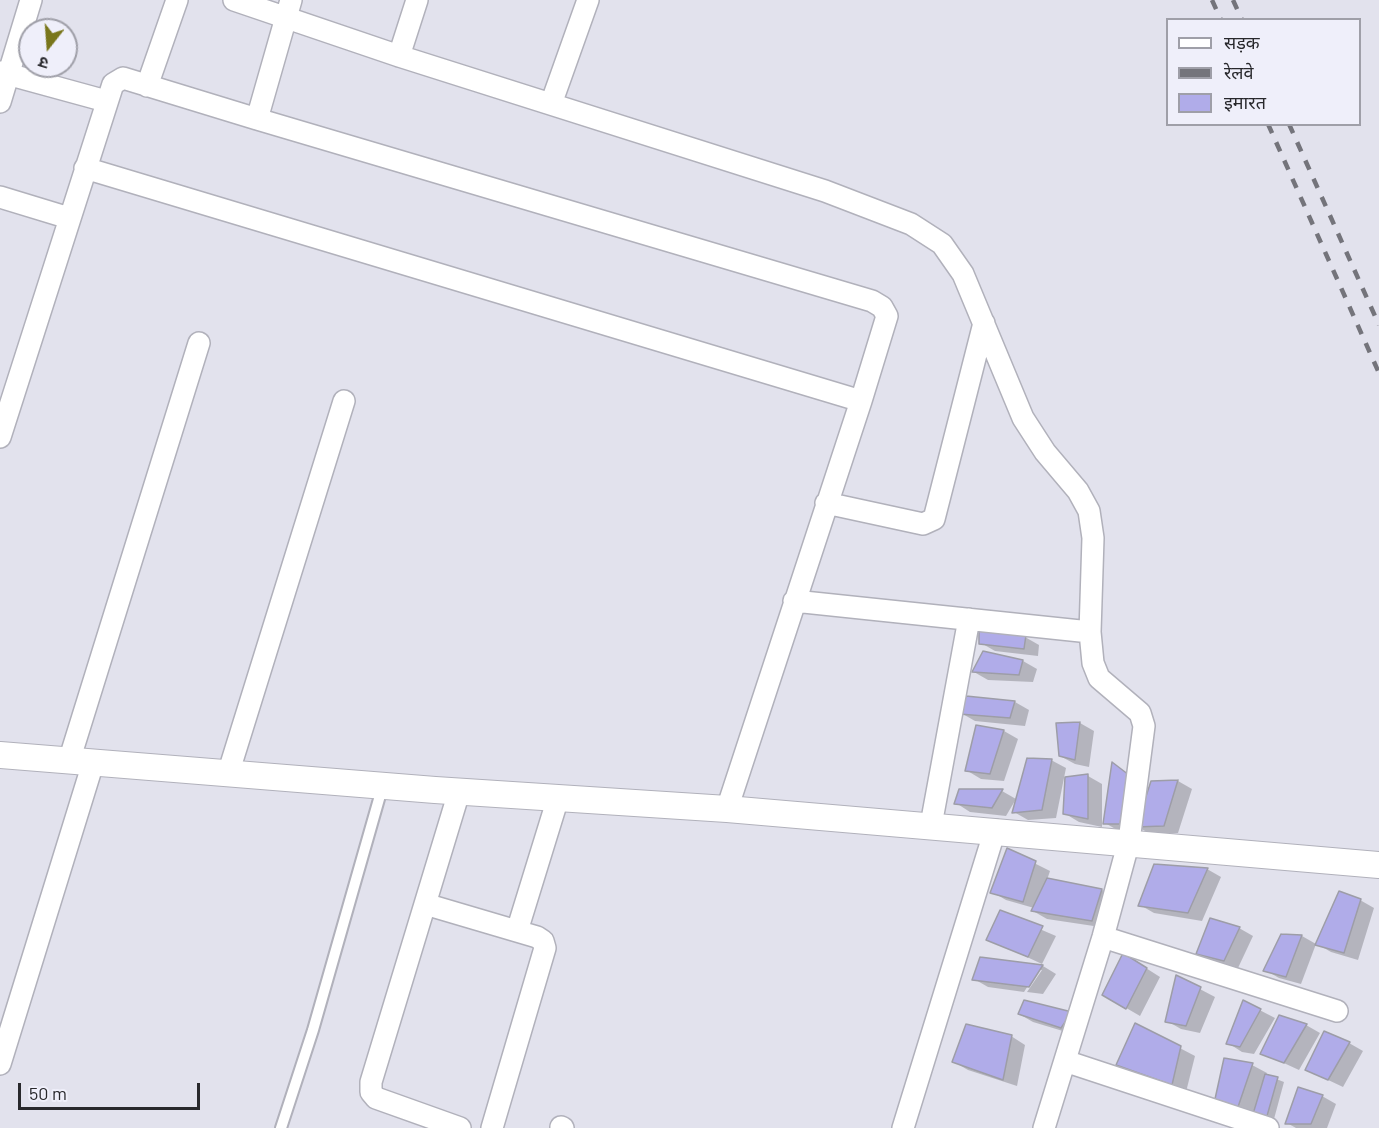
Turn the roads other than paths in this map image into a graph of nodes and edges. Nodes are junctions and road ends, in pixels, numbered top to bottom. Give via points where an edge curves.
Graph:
1 (31, 0) edge
2 (177, 0) edge
3 (234, 0) edge
4 (417, 0) edge
5 (588, 0) edge
6 (288, 9) edge
7 (399, 56) junction
8 (4, 73) edge
9 (147, 86) junction
10 (106, 100) junction
11 (0, 102) edge
12 (551, 104) junction
13 (257, 118) junction
14 (85, 168) junction
15 (0, 197) edge
16 (69, 218) junction
17 (984, 323) junction
18 (199, 343) dead end
19 (344, 401) dead end
20 (861, 401) junction
21 (0, 437) edge
22 (826, 503) junction
23 (794, 602) junction
24 (969, 619) junction
25 (1090, 632) junction
26 (0, 755) edge
27 (81, 762) junction
28 (228, 774) junction
29 (383, 785) junction
30 (459, 792) junction
31 (558, 798) junction
32 (727, 809) junction
33 (931, 825) junction
34 (995, 830) junction
35 (1129, 841) junction
36 (1379, 865) edge
37 (425, 904) junction
38 (517, 931) junction
39 (1103, 937) junction
40 (1337, 1011) dead end
41 (1065, 1061) junction
42 (0, 1065) edge
43 (281, 1128) edge
44 (460, 1128) edge
45 (492, 1128) edge
46 (903, 1128) edge
47 (1044, 1128) edge
48 (1268, 1128) edge

1 - 8 street
2 - 9 street
3 - 6 street
4 - 7 street
5 - 12 street
6 - 7 street
6 - 13 street
7 - 12 street
8 - 10 street
8 - 11 street
9 - 10 street via 123,78 117,80
9 - 13 street
10 - 14 street
12 - 17 street via 825,191 911,224 942,244 963,274
13 - 20 street via 872,301 887,316
14 - 16 street
14 - 20 street
15 - 16 street
16 - 21 street
17 - 22 street via 934,519 923,524
17 - 25 street via 1023,418 1045,452 1078,490 1089,511 1093,538
18 - 27 street
19 - 28 street
20 - 22 street
22 - 23 street
23 - 24 street
23 - 32 street
24 - 25 street
24 - 33 street
25 - 35 street via 1093,663 1099,678 1140,713 1144,726
26 - 27 street
27 - 28 street
27 - 42 street
28 - 29 street
29 - 30 street
29 - 43 lane
30 - 31 street
30 - 37 street
31 - 32 street
31 - 38 street
32 - 33 street
33 - 34 street
34 - 35 street
34 - 46 street
35 - 36 street
35 - 39 street
37 - 38 street
37 - 44 street via 371,1092 389,1104
38 - 45 street via 543,941 545,954
39 - 40 street
39 - 41 street
41 - 47 street
41 - 48 street

